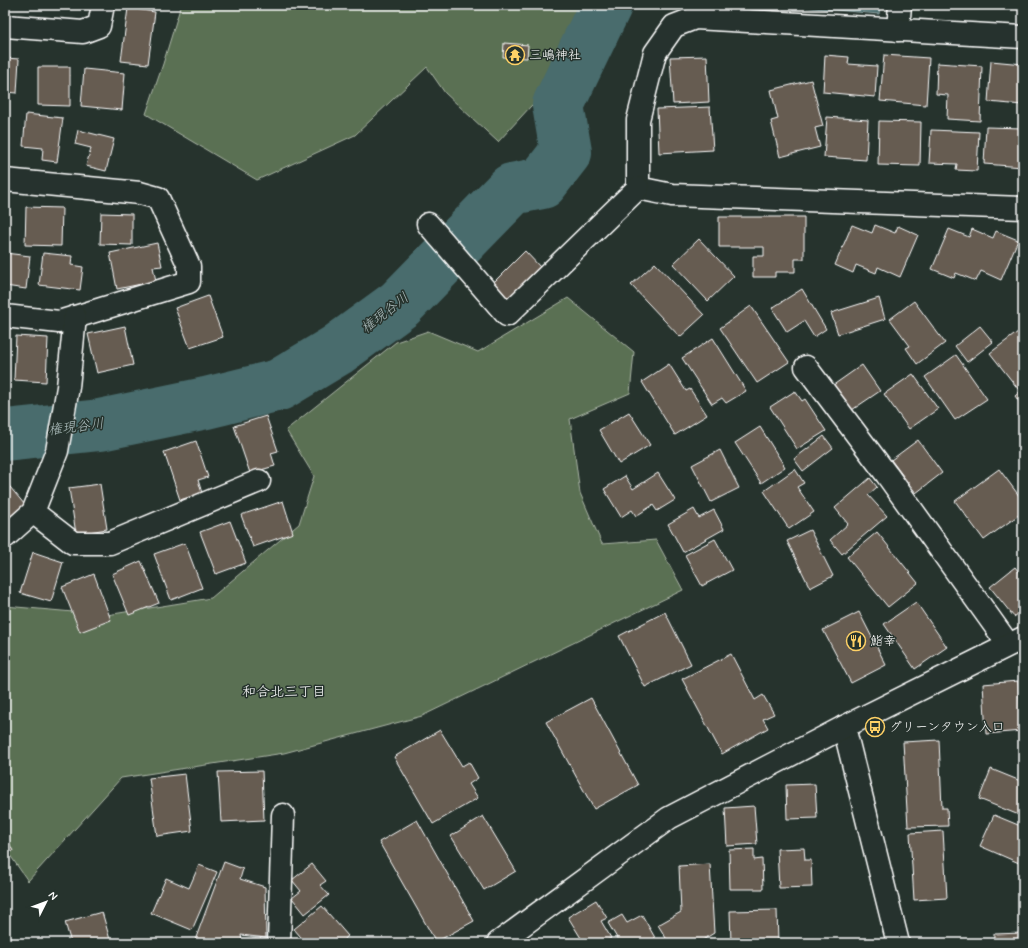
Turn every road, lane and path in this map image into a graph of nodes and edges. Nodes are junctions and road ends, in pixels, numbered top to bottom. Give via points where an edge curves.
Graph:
1 (103, 5) edge
2 (900, 5) edge
3 (5, 26) edge
4 (898, 30) junction
5 (1023, 37) edge
6 (5, 180) edge
7 (638, 188) junction
8 (1023, 208) edge
9 (428, 224) dead end
10 (5, 316) edge
11 (75, 317) junction
12 (806, 367) dead end
13 (259, 481) dead end
14 (33, 512) junction
15 (5, 536) edge
16 (1016, 641) edge
17 (844, 727) junction
18 (283, 815) dead end
19 (279, 943) edge
20 (498, 943) edge
21 (898, 943) edge

1 - 3 street via 100,26 83,32
2 - 4 street
4 - 5 street
4 - 7 street via 694,18 674,26 655,53 638,120
6 - 11 street via 140,193 158,198 189,266 189,282
7 - 8 street via 672,195
7 - 9 street via 507,315
10 - 11 street via 59,322
11 - 14 street via 58,451
12 - 16 street
13 - 14 street via 110,543 73,543
14 - 15 street
16 - 17 street
17 - 20 street via 669,818
17 - 21 street
18 - 19 street

